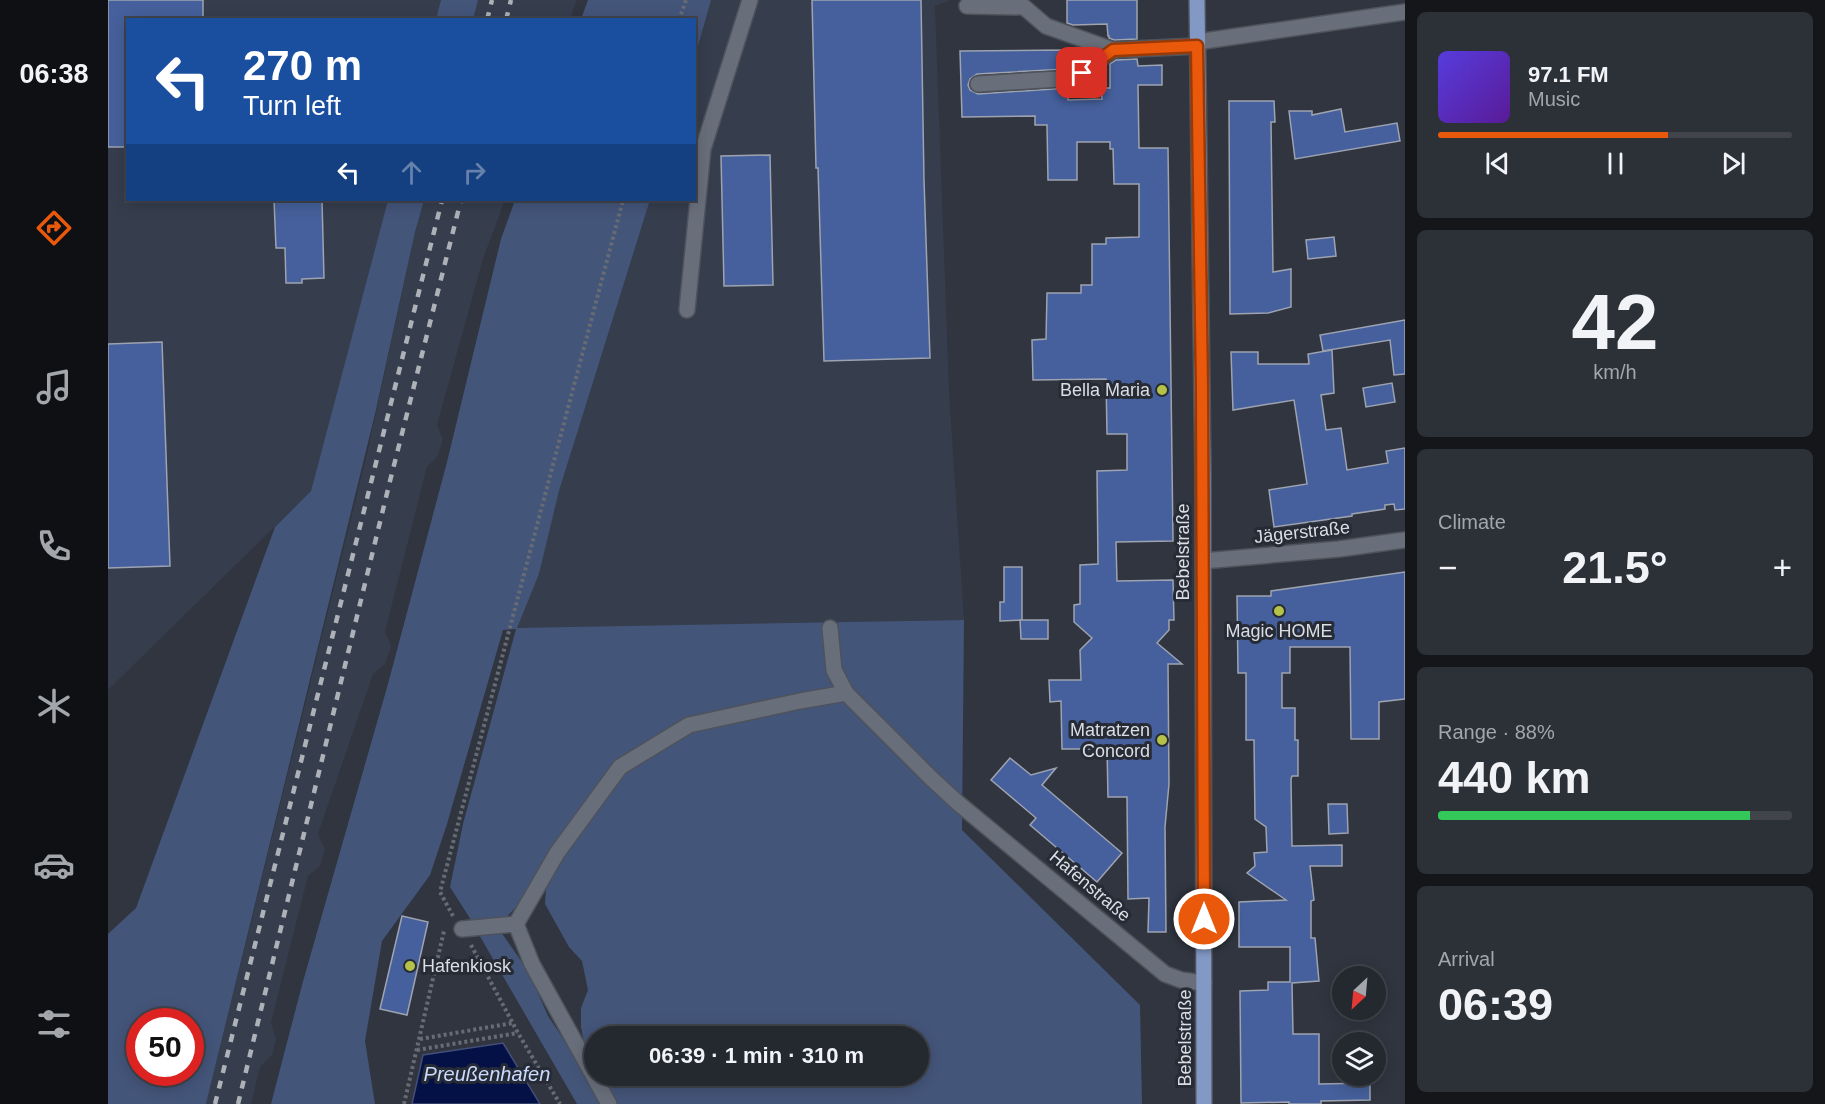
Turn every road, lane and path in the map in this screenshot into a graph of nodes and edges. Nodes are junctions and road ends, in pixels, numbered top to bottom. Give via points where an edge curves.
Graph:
1 (686, 0) edge
2 (750, 0) edge
3 (1197, 0) edge
4 (967, 6) dead end
5 (1405, 12) edge
6 (680, 18) edge
7 (1197, 44) junction
8 (1113, 50) junction
9 (978, 84) dead end
10 (623, 201) edge
11 (687, 310) dead end
12 (1405, 540) edge
13 (1203, 561) junction
14 (830, 628) dead end
15 (846, 693) junction
16 (449, 910) junction
17 (516, 924) junction
18 (462, 929) junction
19 (1204, 983) junction
20 (513, 1023) junction
21 (518, 1033) junction
22 (420, 1039) junction
23 (417, 1050) junction
24 (404, 1104) edge
25 (560, 1104) edge
26 (609, 1104) edge
27 (1204, 1104) edge

1 - 6 path
2 - 11 street via 703,149
3 - 7 main road, Bebelstraße
4 - 8 street via 1024,7 1046,26
5 - 7 street
7 - 8 street
7 - 13 main road, Bebelstraße
8 - 9 street via 1074,78
10 - 16 path via 440,892
12 - 13 street, Jägerstraße
13 - 19 main road, Bebelstraße
14 - 15 street via 834,670
15 - 17 street via 689,725 620,767 557,853
15 - 19 street, Hafenstraße via 958,803 1165,974
16 - 18 path
16 - 22 path
17 - 18 street
17 - 26 street via 532,964
18 - 20 path
19 - 27 main road, Bebelstraße
20 - 21 path
20 - 22 path
21 - 23 path
21 - 25 path
22 - 23 path
23 - 24 path

